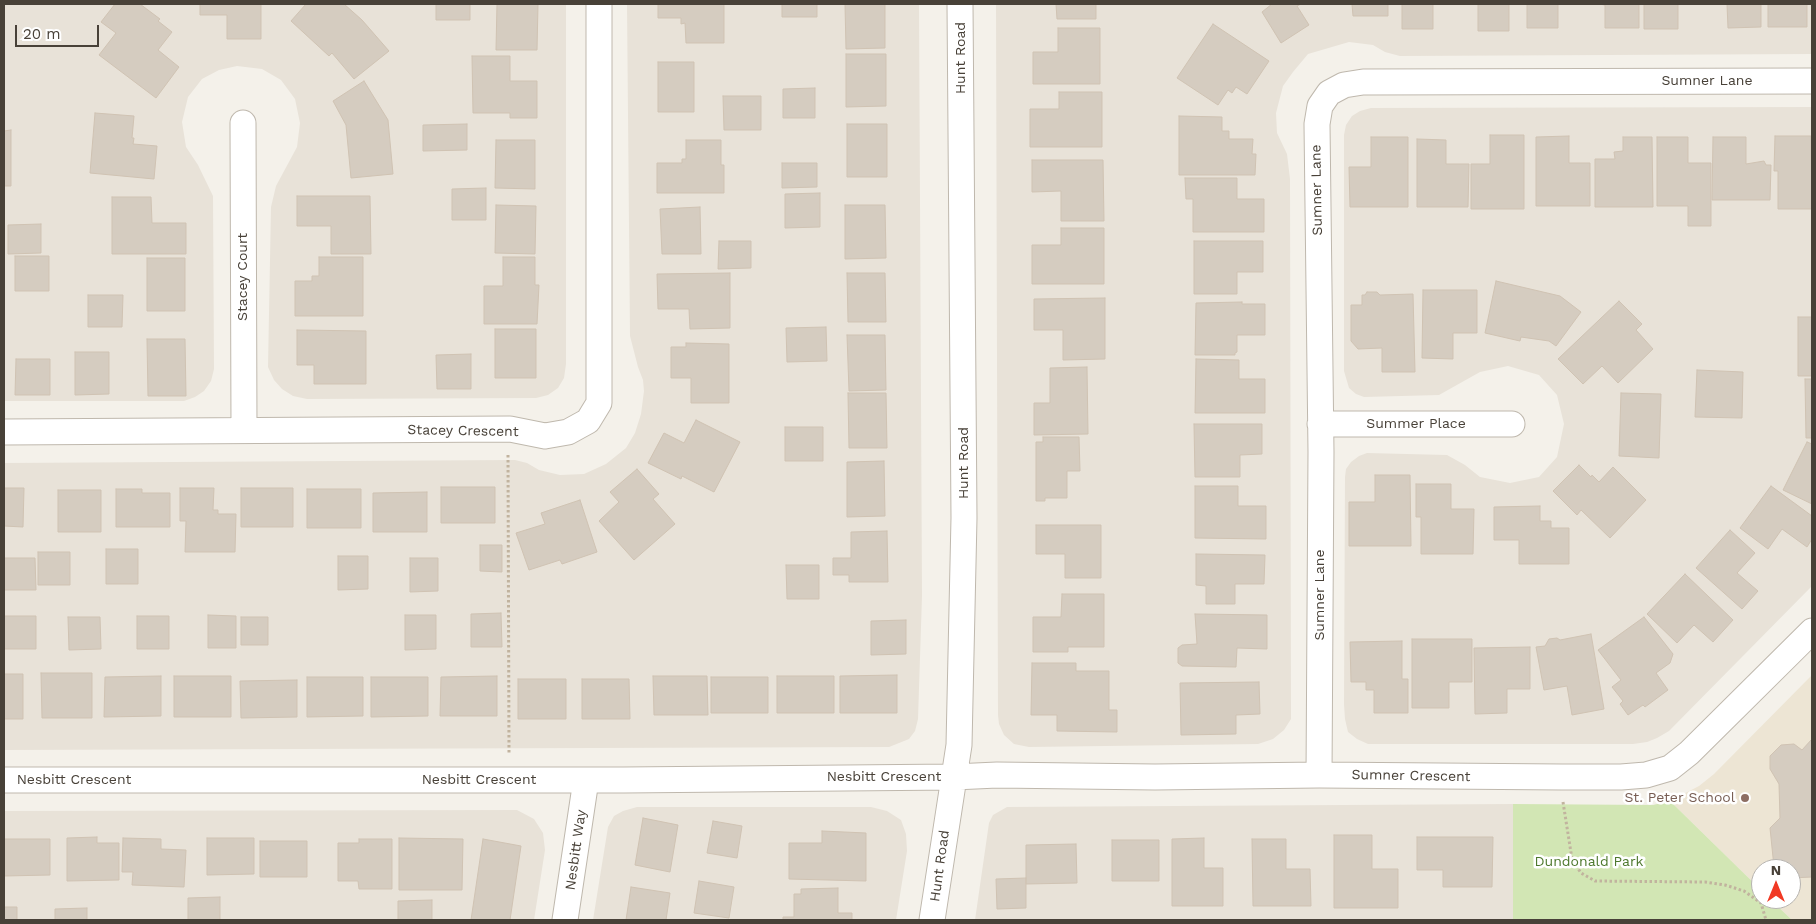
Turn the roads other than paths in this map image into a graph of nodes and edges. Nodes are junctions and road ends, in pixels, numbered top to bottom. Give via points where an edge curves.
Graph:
1 (599, 4) edge
2 (960, 4) edge
3 (1812, 80) edge
4 (242, 123) dead end
5 (1320, 424) junction
6 (1512, 424) dead end
7 (244, 430) junction
8 (4, 432) edge
9 (1812, 631) edge
10 (1319, 775) junction
11 (954, 777) junction
12 (4, 780) edge
13 (586, 780) junction
14 (565, 920) edge
15 (932, 920) edge

1 - 7 street, Stacey Crescent via 599,402 588,421 568,432 545,436 510,429
2 - 11 street, Hunt Road via 964,518 959,745
3 - 5 street, Sumner Lane via 1363,82 1344,85 1329,94 1320,106 1317,124
4 - 7 street, Stacey Court
5 - 6 street, Summer Place
5 - 10 street, Sumner Lane
7 - 8 street, Stacey Crescent
9 - 10 street, Sumner Crescent via 1689,753 1670,768 1646,776
10 - 11 street, Sumner Crescent
11 - 13 street, Nesbitt Crescent
11 - 15 street, Hunt Road
12 - 13 street, Nesbitt Crescent
13 - 14 street, Nesbitt Way

